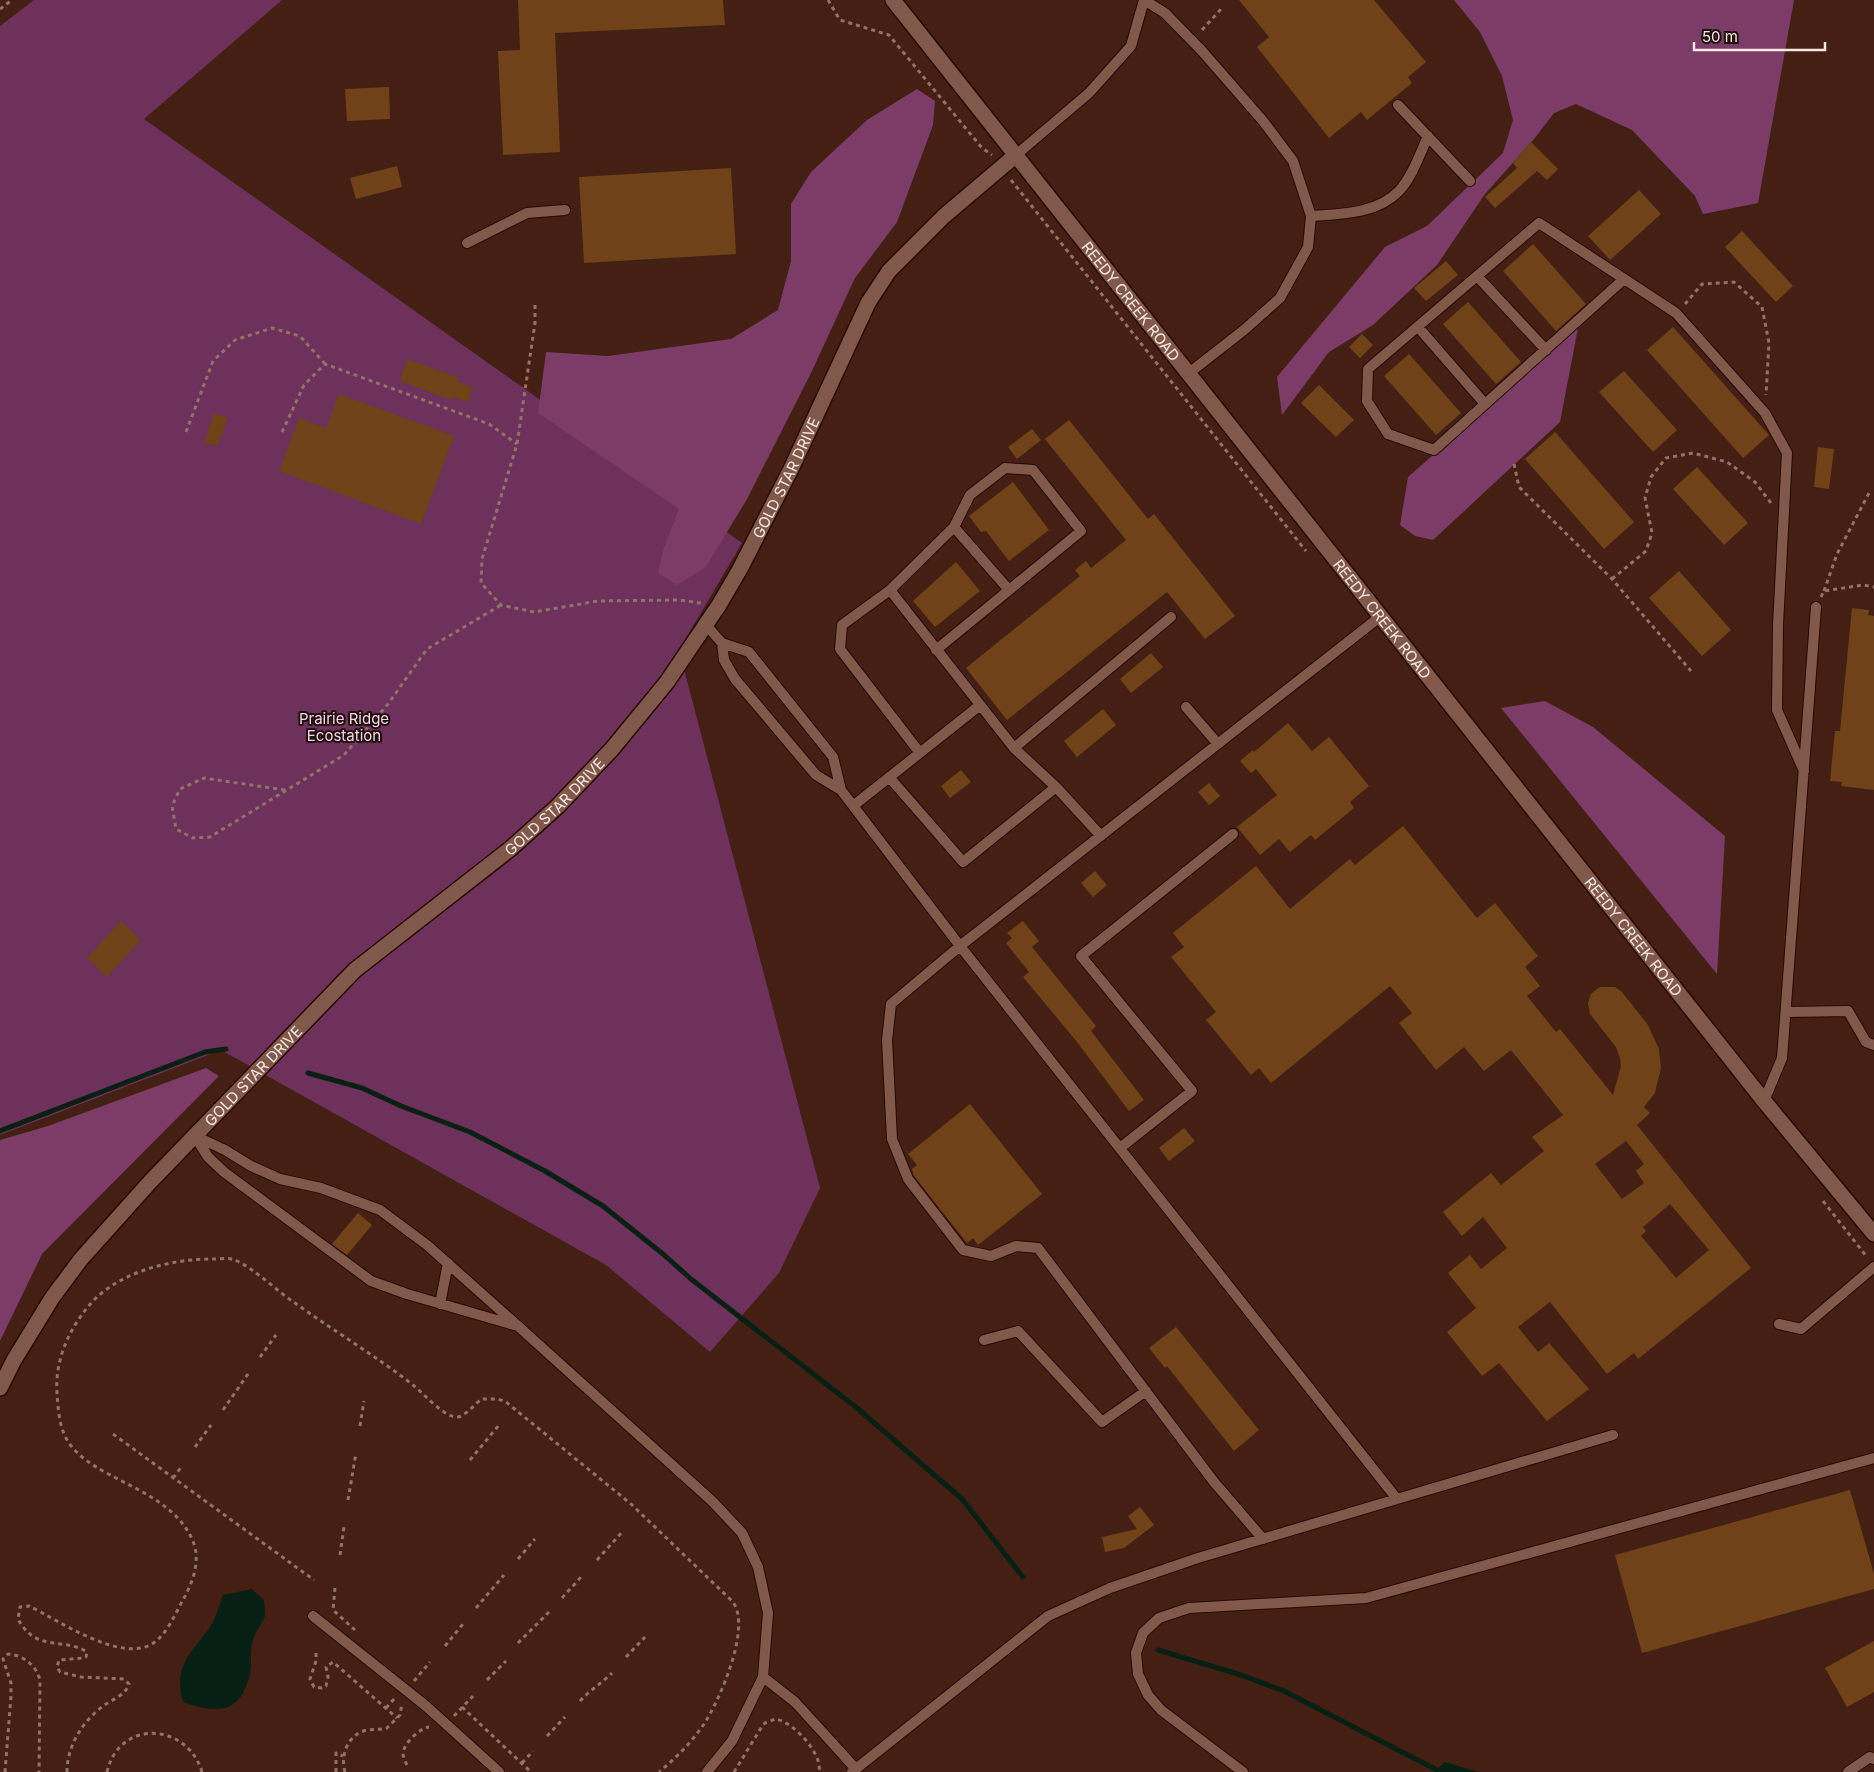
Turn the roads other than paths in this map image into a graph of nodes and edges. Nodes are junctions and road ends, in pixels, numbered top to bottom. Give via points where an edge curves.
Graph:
1 (893, 0) edge
2 (1144, 0) edge
3 (1398, 105) dead end
4 (1428, 136) junction
5 (1016, 155) junction
6 (1470, 180) dead end
7 (565, 210) dead end
8 (1311, 216) junction
9 (468, 243) dead end
10 (1477, 276) junction
11 (1624, 279) junction
12 (1418, 327) junction
13 (1546, 350) junction
14 (1189, 373) junction
15 (1485, 404) junction
16 (954, 527) junction
17 (890, 590) junction
18 (1009, 590) junction
19 (1816, 606) road end
20 (1381, 616) junction
21 (1171, 618) dead end
22 (706, 625) junction
23 (722, 643) junction
24 (936, 650) junction
25 (979, 706) junction
26 (1186, 707) dead end
27 (1218, 744) junction
28 (1014, 748) junction
29 (920, 753) junction
30 (1804, 770) junction
31 (889, 777) junction
32 (1056, 786) junction
33 (841, 790) junction
34 (853, 806) junction
35 (1233, 834) dead end
36 (1101, 836) junction
37 (960, 946) junction
38 (1786, 1012) junction
39 (1874, 1045) edge
40 (1764, 1101) junction
41 (195, 1136) junction
42 (1120, 1148) junction
43 (1874, 1234) edge
44 (448, 1263) junction
45 (1874, 1267) edge
46 (440, 1304) junction
47 (1779, 1324) dead end
48 (518, 1326) junction
49 (984, 1340) dead end
50 (0, 1388) edge
51 (1146, 1391) junction
52 (1613, 1435) dead end
53 (1874, 1458) edge
54 (1397, 1499) junction
55 (1263, 1539) junction
56 (314, 1616) dead end
57 (763, 1677) junction
58 (1874, 1759) edge
59 (854, 1770) edge
60 (499, 1772) edge
61 (707, 1772) edge
62 (1243, 1772) edge
63 (1848, 1772) edge

1 - 5 street, REEDY CREEK ROAD
2 - 5 lane via 1131,46 1089,93
2 - 8 lane via 1165,13 1202,51 1293,161
3 - 4 lane
4 - 6 lane
4 - 8 lane via 1399,191 1376,208
5 - 14 street, REEDY CREEK ROAD
5 - 22 street, GOLD STAR DRIVE via 944,216 889,272 868,303 759,533
7 - 9 lane via 527,212
8 - 14 lane via 1308,248 1280,298
10 - 11 lane via 1539,223
10 - 12 lane
10 - 13 lane
11 - 13 lane
11 - 30 lane via 1676,313 1765,413 1787,453 1777,710
12 - 15 lane
12 - 15 lane via 1368,369 1367,402 1388,434 1434,450
13 - 15 lane
14 - 20 street, REEDY CREEK ROAD
16 - 17 lane
16 - 18 lane
16 - 18 lane via 970,495 1005,468 1033,470 1081,531
17 - 24 lane
17 - 29 lane via 842,625 840,649
18 - 24 lane
19 - 30 lane
20 - 27 lane
20 - 40 street, REEDY CREEK ROAD
21 - 28 lane
22 - 23 lane
22 - 41 street, GOLD STAR DRIVE via 667,682 612,749 558,806 510,849 355,970
23 - 33 lane via 724,660 735,679 816,774
23 - 33 lane via 749,652 832,757
24 - 25 lane
25 - 28 lane
25 - 29 lane
26 - 27 lane
27 - 36 lane
28 - 32 lane
29 - 31 lane
30 - 38 lane
31 - 32 lane via 963,862
31 - 34 lane
32 - 36 lane
33 - 34 lane
34 - 37 lane
35 - 42 lane via 1081,956 1192,1091
36 - 37 lane
37 - 42 lane
37 - 51 lane via 891,1004 887,1040 892,1138 908,1179 963,1250 991,1256 1016,1246 1038,1248
38 - 39 lane via 1848,1011 1866,1042
38 - 40 lane via 1782,1058
40 - 43 street, REEDY CREEK ROAD
41 - 44 lane via 280,1179 321,1188 380,1210
41 - 46 lane via 208,1157 224,1172 372,1281
41 - 50 street, GOLD STAR DRIVE via 81,1259 36,1323
42 - 54 lane
44 - 46 lane
44 - 48 lane
45 - 47 lane via 1801,1329
46 - 48 lane
48 - 57 lane via 712,1501 742,1533 758,1567 768,1612
49 - 51 lane via 1018,1331 1102,1422
51 - 55 lane via 1214,1482
52 - 54 lane
53 - 62 lane via 1366,1598 1189,1608 1158,1618 1143,1633 1136,1654 1138,1674 1148,1695 1161,1710
54 - 55 lane
55 - 59 lane via 1110,1588 1048,1616
56 - 60 lane via 426,1706
57 - 59 lane via 794,1702
57 - 61 lane via 732,1741
58 - 63 lane via 1870,1757

